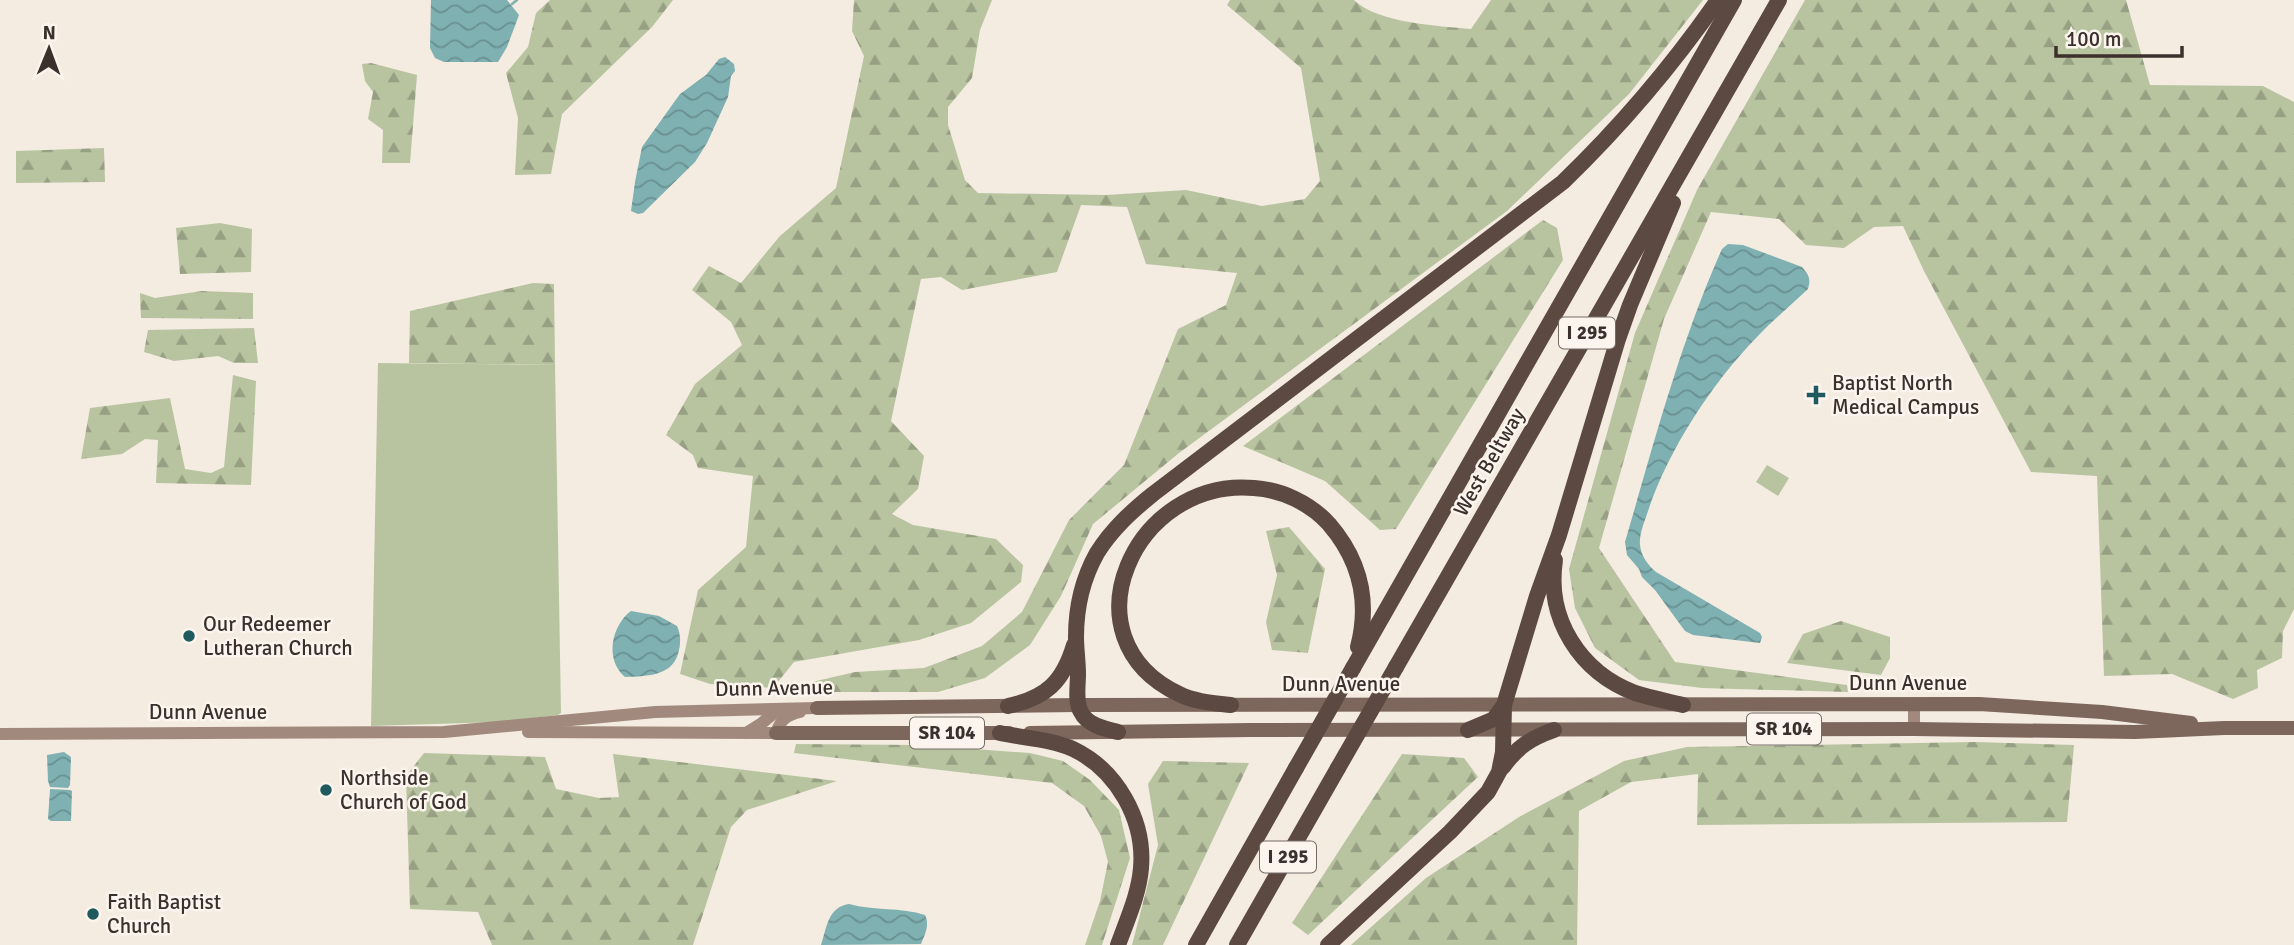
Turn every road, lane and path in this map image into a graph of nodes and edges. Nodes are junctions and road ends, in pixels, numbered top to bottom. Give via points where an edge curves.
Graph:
1 (1718, 0) edge
2 (1734, 0) edge
3 (1779, 0) edge
4 (1733, 80) junction
5 (1559, 535) junction
6 (1076, 639) junction
7 (1353, 667) junction
8 (1914, 704) junction
9 (1078, 705) junction
10 (1231, 705) junction
11 (1503, 705) junction
12 (1683, 705) junction
13 (1008, 706) junction
14 (817, 708) junction
15 (779, 709) junction
16 (2224, 728) junction
17 (2294, 728) edge
18 (1914, 729) junction
19 (1468, 730) junction
20 (1504, 730) junction
21 (1554, 730) junction
22 (458, 731) junction
23 (1118, 732) junction
24 (746, 733) junction
25 (776, 733) junction
26 (1000, 733) junction
27 (0, 734) edge
28 (1499, 772) junction
29 (1118, 945) edge
30 (1196, 945) edge
31 (1237, 945) edge
32 (1328, 945) edge

1 - 6 highway via 1641,101 1563,182 1126,516 1096,554 1088,573
2 - 7 highway, West Beltway / I 295
3 - 4 highway, West Beltway / I 295
4 - 5 highway via 1666,216 1630,305
4 - 31 highway, West Beltway / I 295, bridge
5 - 11 highway
5 - 12 highway via 1554,598 1579,653 1618,685
6 - 9 highway
6 - 13 highway via 1056,683 1037,698
7 - 10 highway via 1362,631 1363,593 1357,569 1340,537 1312,510 1278,492 1229,487 1202,493 1169,511 1139,544 1122,582 1121,624 1130,651 1151,677 1181,696
7 - 30 highway, West Beltway / I 295, bridge
8 - 12 main road, Dunn Avenue / SR 104
8 - 16 main road, Dunn Avenue / SR 104 via 2037,707
8 - 18 main road
9 - 10 main road, Dunn Avenue / SR 104
9 - 13 main road, Dunn Avenue / SR 104
9 - 23 highway via 1091,723
10 - 11 main road, Dunn Avenue / SR 104
11 - 12 main road, Dunn Avenue / SR 104
11 - 19 highway via 1494,719
11 - 20 highway
13 - 14 main road, Dunn Avenue / SR 104
14 - 15 main road, Dunn Avenue / SR 104
14 - 25 main road via 783,719
15 - 22 main road, Dunn Avenue / SR 104 via 655,712
15 - 24 main road
16 - 17 main road, Dunn Avenue / SR 104
16 - 18 main road, Dunn Avenue / SR 104 via 2135,732
18 - 21 main road, Dunn Avenue / SR 104
19 - 20 main road, Dunn Avenue / SR 104
19 - 23 main road, Dunn Avenue / SR 104
20 - 21 main road, Dunn Avenue / SR 104
20 - 28 highway
21 - 28 highway via 1525,742
22 - 24 main road, Dunn Avenue / SR 104
22 - 27 main road, Dunn Avenue / SR 104
23 - 26 main road, Dunn Avenue / SR 104
24 - 25 main road, Dunn Avenue / SR 104
25 - 26 main road, Dunn Avenue / SR 104
26 - 29 highway via 1072,748 1090,759 1123,793 1136,823 1141,867
28 - 32 highway via 1476,807

